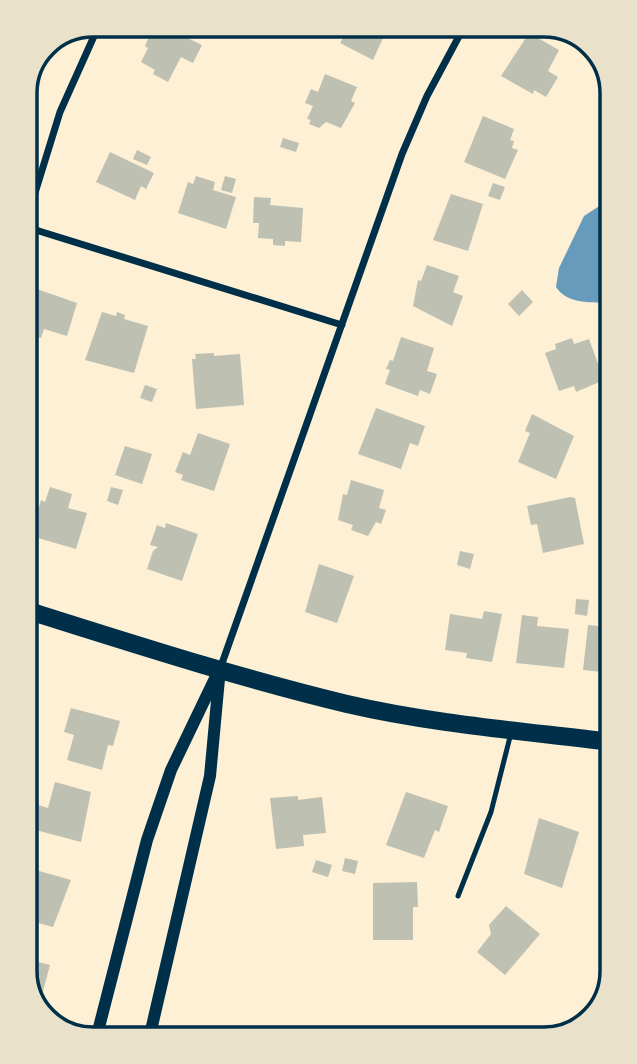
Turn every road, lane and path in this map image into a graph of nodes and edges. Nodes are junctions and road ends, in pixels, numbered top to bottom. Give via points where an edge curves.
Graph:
1 (93, 37) edge
2 (459, 37) edge
3 (37, 188) edge
4 (37, 228) edge
5 (342, 326) junction
6 (37, 613) edge
7 (219, 670) junction
8 (512, 730) junction
9 (600, 741) edge
10 (458, 896) dead end
11 (99, 1027) edge
12 (152, 1027) edge

1 - 3 street via 60,112
2 - 5 street via 402,154
4 - 5 street
5 - 7 street
6 - 7 main road
7 - 8 main road via 348,704
7 - 11 street via 171,770 147,840
7 - 12 street via 209,776
8 - 9 main road
8 - 10 lane via 491,812

